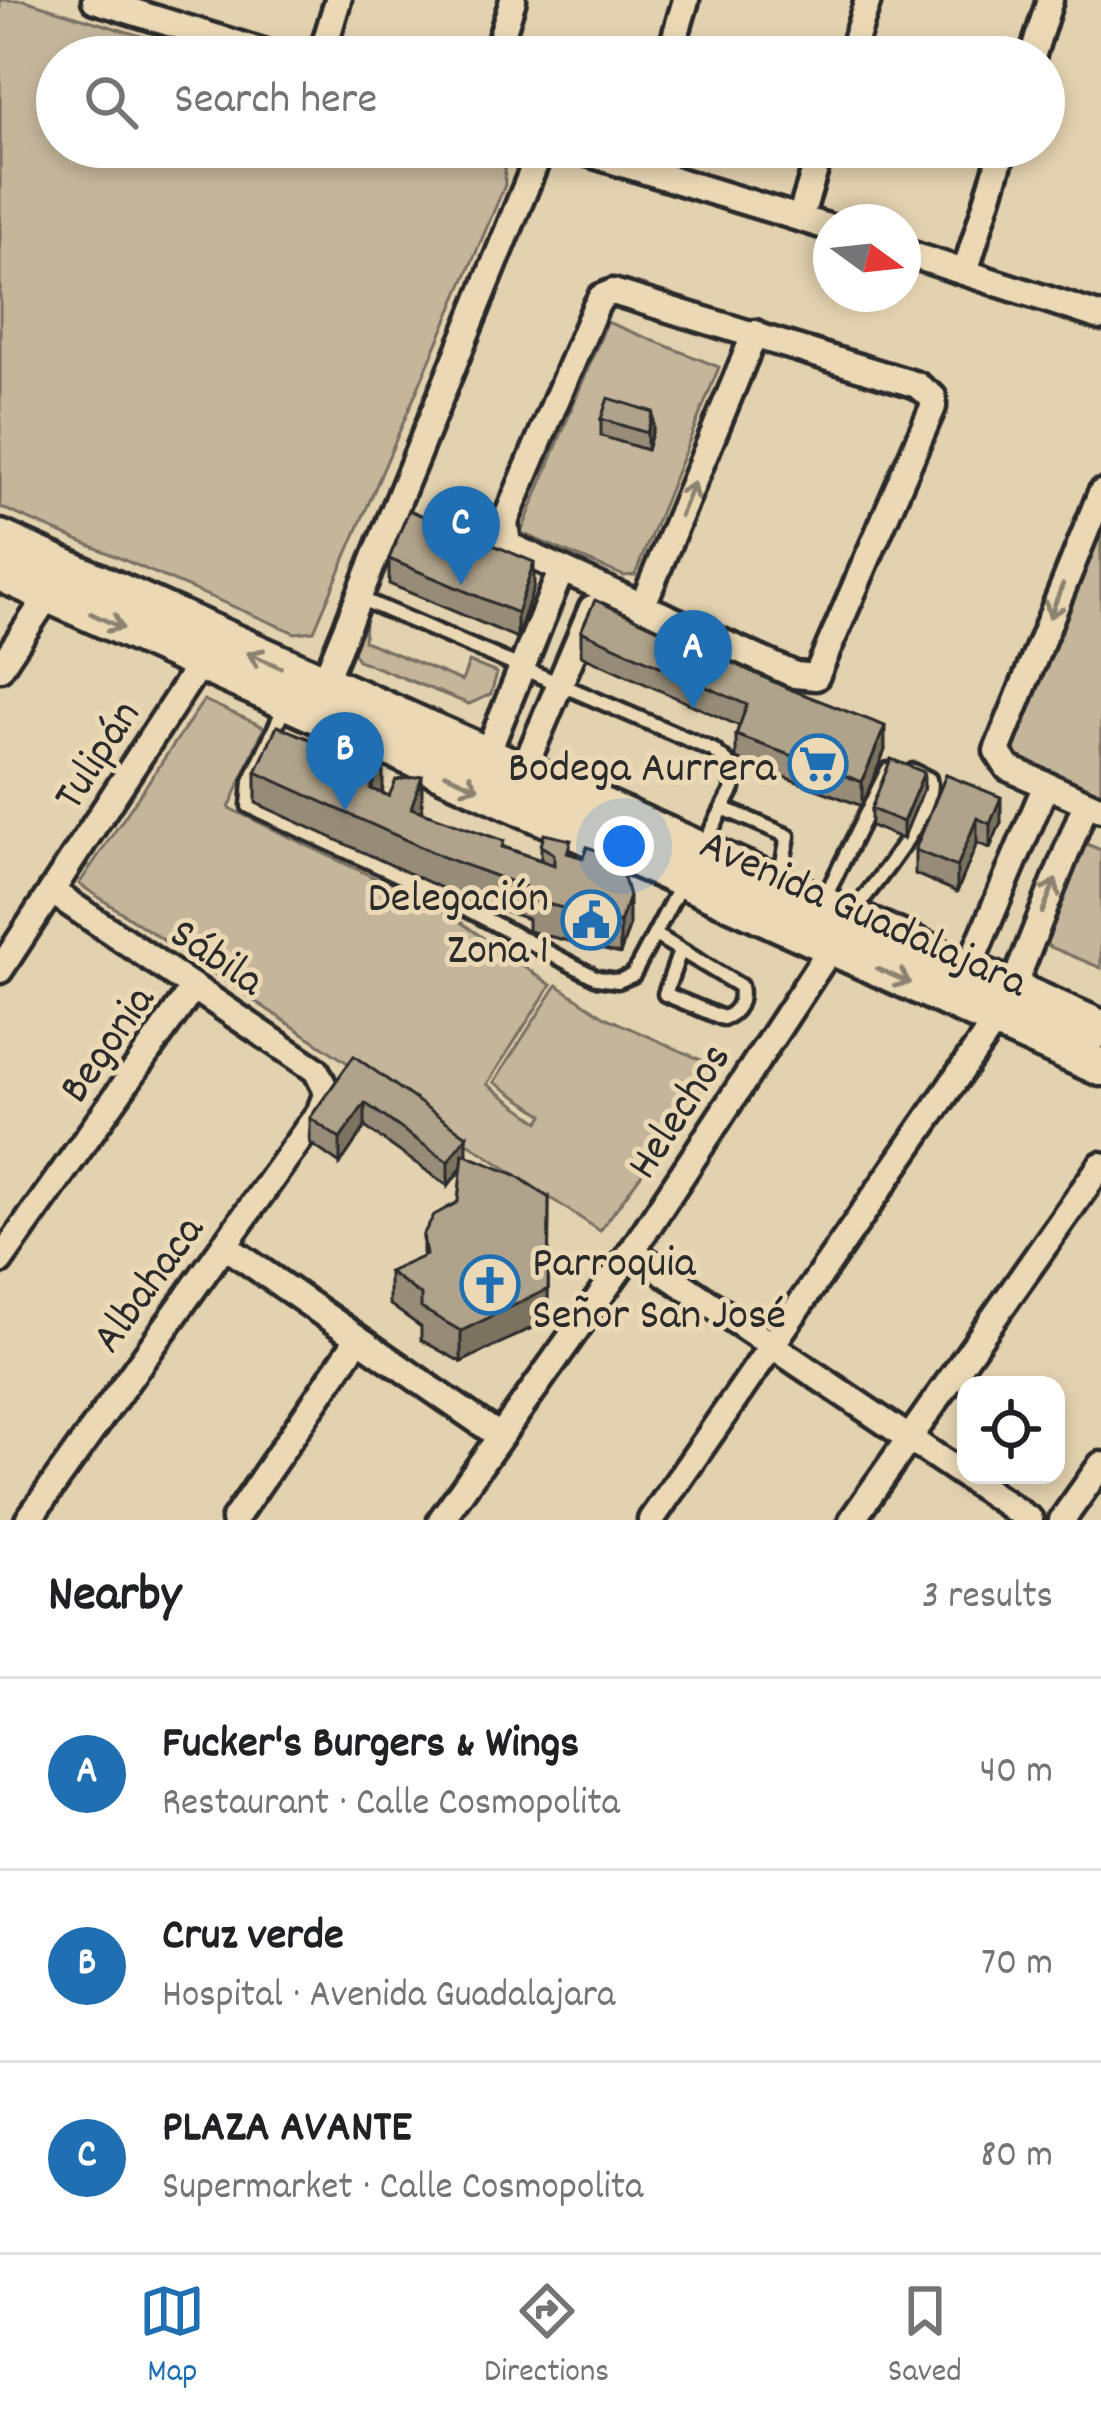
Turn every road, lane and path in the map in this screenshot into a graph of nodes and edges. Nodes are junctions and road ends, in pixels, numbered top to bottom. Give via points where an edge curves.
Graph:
1 (95, 0) edge
2 (338, 0) edge
3 (513, 0) edge
4 (686, 0) edge
5 (868, 0) edge
6 (1050, 0) edge
7 (147, 8) edge
8 (222, 36) edge
9 (327, 36) edge
10 (502, 36) edge
11 (675, 36) edge
12 (857, 36) edge
13 (1039, 36) edge
14 (533, 168) edge
15 (667, 168) edge
16 (815, 168) edge
17 (997, 168) edge
18 (800, 218) junction
19 (813, 222) edge
20 (921, 258) edge
21 (965, 272) junction
22 (1101, 317) edge
23 (754, 334) junction
24 (1101, 493) edge
25 (0, 539) edge
26 (0, 572) edge
27 (561, 572) junction
28 (57, 582) junction
29 (600, 589) junction
30 (359, 598) junction
31 (642, 607) junction
32 (208, 651) junction
33 (0, 668) edge
34 (521, 670) junction
35 (559, 687) junction
36 (306, 701) junction
37 (487, 754) junction
38 (1046, 785) junction
39 (536, 789) junction
40 (1094, 806) edge
41 (724, 809) junction
42 (701, 849) junction
43 (682, 881) junction
44 (779, 885) junction
45 (54, 893) junction
46 (834, 923) junction
47 (657, 936) junction
48 (680, 951) junction
49 (0, 970) edge
50 (968, 970) junction
51 (194, 988) junction
52 (1004, 1005) junction
53 (1101, 1029) edge
54 (1101, 1067) edge
55 (327, 1092) joint
56 (1101, 1165) edge
57 (224, 1245) junction
58 (632, 1251) junction
59 (0, 1261) edge
60 (358, 1339) junction
61 (771, 1345) junction
62 (498, 1436) junction
63 (908, 1438) junction
64 (1101, 1465) edge
65 (28, 1520) edge
66 (234, 1520) edge
67 (441, 1520) edge
68 (652, 1520) edge
69 (852, 1520) edge
70 (1030, 1520) edge
71 (1062, 1520) edge

1 - 7 street
2 - 9 street
3 - 10 street
4 - 11 street
5 - 12 street
6 - 13 street
7 - 8 street
14 - 30 street
15 - 18 street
16 - 18 street
17 - 21 street
18 - 19 street
20 - 21 street
21 - 22 street
23 - 27 street via 627,295 602,297 505,522 508,545
31 -> 23 street
23 - 31 street via 928,389 933,407 816,676 805,679
24 -> 38 street via 1000,738 999,760
25 - 28 main road, Avenida Guadalajara
26 - 28 main road, Avenida Guadalajara
27 - 29 street
27 - 34 street
28 - 32 main road, Avenida Guadalajara
28 - 33 street
29 - 31 street
29 - 35 street
30 - 34 lane
30 - 36 street
32 - 36 main road, Avenida Guadalajara
32 - 45 street, Tulipán
34 - 35 lane
34 - 37 street
35 - 39 street
35 - 41 lane via 713,750 734,774
36 - 37 main road, Avenida Guadalajara
36 -> 39 main road, Avenida Guadalajara
36 - 47 lane via 247,795 259,813 427,888 597,978 633,975
37 - 39 main road, Avenida Guadalajara
38 - 40 street
38 - 50 street
39 - 42 main road, Avenida Guadalajara
39 - 43 main road, Avenida Guadalajara
52 -> 40 street
41 - 42 lane
41 - 44 lane via 788,836
42 - 43 lane
42 - 44 main road, Avenida Guadalajara
43 - 46 main road, Avenida Guadalajara
43 - 47 lane
44 - 46 main road, Avenida Guadalajara
45 - 49 street, Tulipán
45 - 51 street, Sábila
46 - 46 lane via 892,761 929,779 932,794 898,852
46 - 50 main road, Avenida Guadalajara
46 -> 52 main road, Avenida Guadalajara
46 - 58 street, Helechos
47 - 48 lane
48 - 48 lane via 740,986 731,1015 665,994
50 - 52 main road, Avenida Guadalajara
51 - 55 street, Sábila via 316,1070
51 - 59 street, Begonia
52 - 53 main road, Avenida Guadalajara
52 - 54 main road, Avenida Guadalajara
52 - 61 street
55 - 57 street, Albahaca
56 - 63 street
57 - 60 street
57 - 65 street, Albahaca
58 - 61 street
58 - 62 street, Helechos
60 - 62 street
60 - 66 street
61 - 63 street
61 - 68 street
62 - 67 street, Helechos
63 - 69 street
63 - 70 street
64 - 71 street

